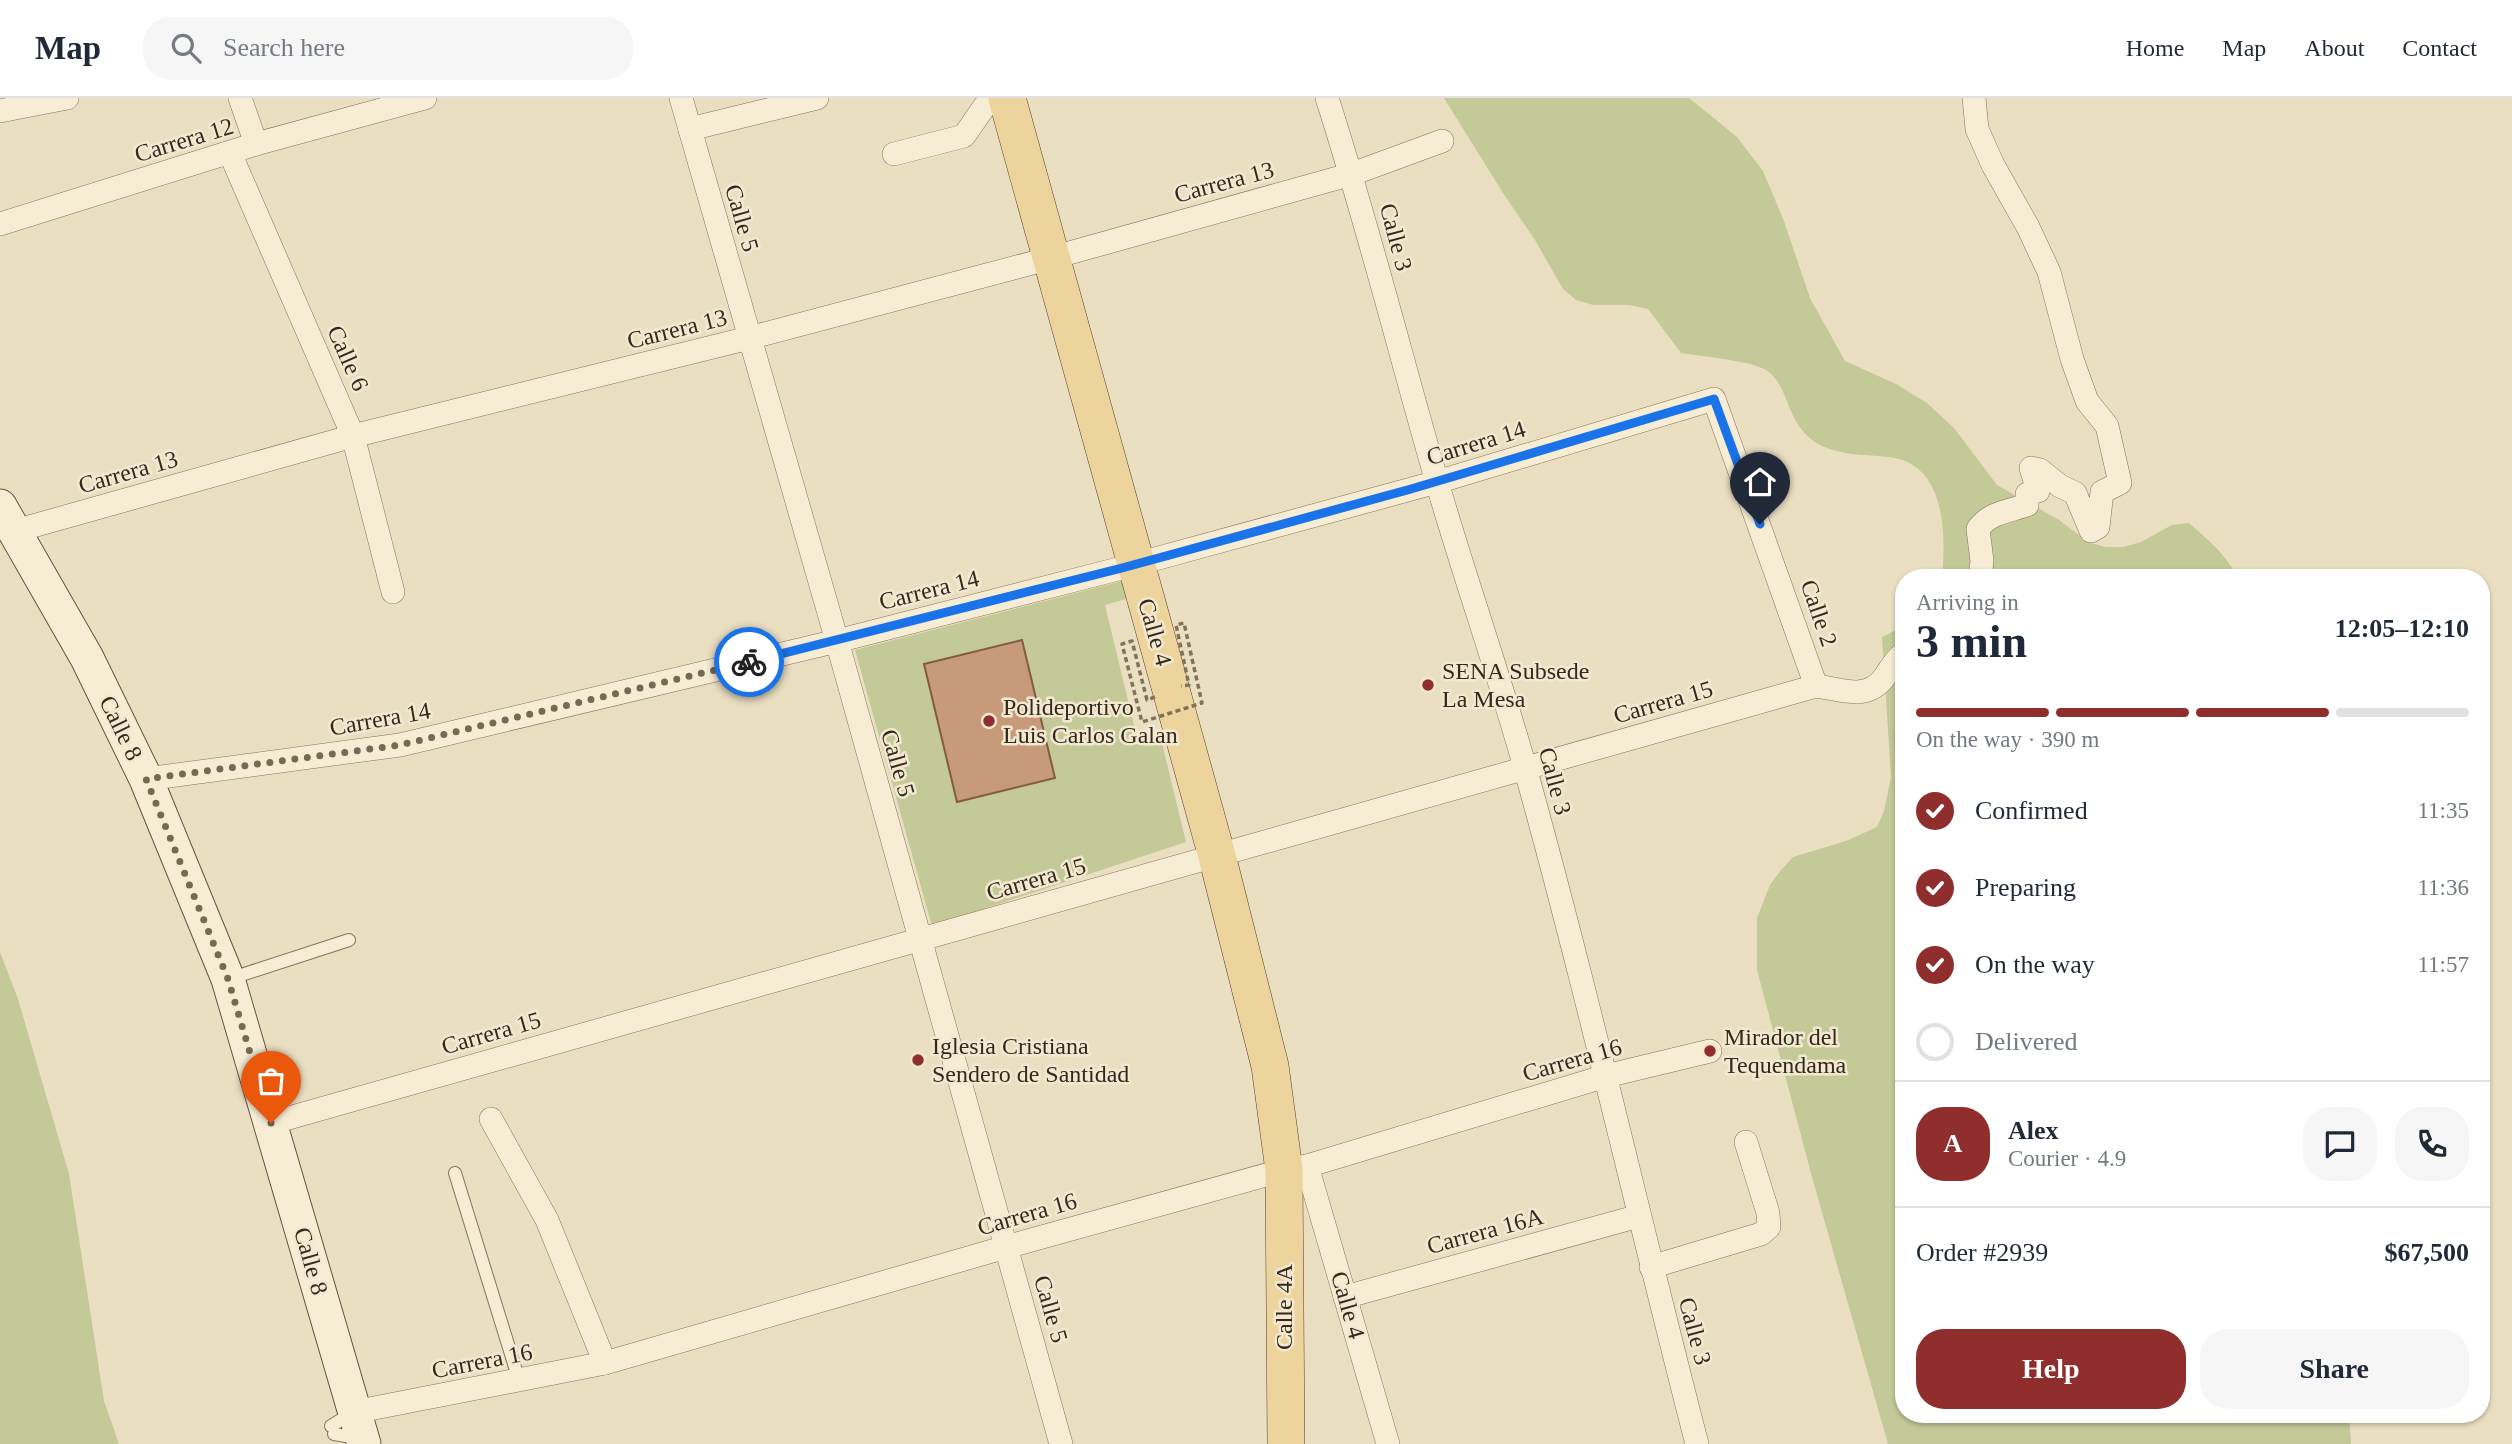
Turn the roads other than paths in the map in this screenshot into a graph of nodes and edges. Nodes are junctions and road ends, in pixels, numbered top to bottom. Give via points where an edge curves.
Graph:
1 (67, 98) edge
2 (240, 98) edge
3 (425, 98) edge
4 (681, 98) edge
5 (817, 98) edge
6 (998, 98) edge
7 (1007, 98) edge
8 (1327, 98) edge
9 (1974, 98) edge
10 (0, 111) edge
11 (690, 129) junction
12 (1442, 141) dead end
13 (256, 144) junction
14 (230, 153) junction
15 (894, 154) dead end
16 (1352, 174) junction
17 (0, 223) edge
18 (1051, 258) junction
19 (749, 338) junction
20 (1714, 399) joint
21 (353, 436) junction
22 (1437, 482) junction
23 (7, 518) edge
24 (1136, 564) junction
25 (1981, 569) edge
26 (393, 592) dead end
27 (837, 641) junction
28 (1895, 661) edge
29 (1816, 686) junction
30 (1525, 768) junction
31 (146, 779) junction
32 (1217, 856) junction
33 (920, 939) junction
34 (349, 940) dead end
35 (228, 979) junction
36 (1710, 1051) dead end
37 (1606, 1076) junction
38 (491, 1119) dead end
39 (271, 1123) junction
40 (1746, 1142) dead end
41 (1295, 1168) junction
42 (455, 1173) dead end
43 (1639, 1216) junction
44 (1006, 1247) junction
45 (1651, 1267) junction
46 (1345, 1297) junction
47 (604, 1363) junction
48 (519, 1380) junction
49 (349, 1431) edge
50 (1061, 1444) edge
51 (1286, 1444) edge
52 (1388, 1444) edge
53 (1697, 1444) edge

1 - 10 street
2 - 13 street
3 - 13 street, Carrera 12
4 - 11 street, Calle 5
5 - 11 street
6 - 15 street via 984,107 964,136
7 - 18 main road, Calle 4
8 - 16 street, Calle 3
9 - 25 street via 1977,129 2049,271 2072,359 2087,401 2107,426 2120,483 2102,492 2098,527 2091,531 2075,493 2031,468 2038,491 2027,494 2026,505 1980,524
11 - 19 street, Calle 5
12 - 16 street, Carrera 13
13 - 14 street, Carrera 12
14 - 17 street, Carrera 12
14 - 21 street, Calle 6
16 - 18 street, Carrera 13
16 - 22 street, Calle 3
18 - 19 street, Carrera 13
18 - 24 main road, Calle 4
19 - 21 street, Carrera 13
19 - 27 street, Calle 5
20 - 22 street, Carrera 14
20 - 29 street, Calle 2
21 - 23 street, Carrera 13
21 - 26 street, Calle 6
22 - 24 street, Carrera 14
22 - 30 street, Calle 3
23 - 31 main road, Calle 8 via 87,658
24 - 27 street, Carrera 14
24 - 32 main road, Calle 4
27 - 31 street, Carrera 14 via 400,745
27 - 33 street, Calle 5
28 - 29 street via 1877,687 1867,692
29 - 30 street, Carrera 15
30 - 32 street, Carrera 15
30 - 37 street, Calle 3
31 - 35 main road, Calle 8
32 - 33 street, Carrera 15
32 - 41 main road, Calle 4
33 - 39 street, Carrera 15
33 - 44 street, Calle 5
34 - 35 lane
35 - 39 main road, Calle 8
36 - 37 street, Carrera 16
37 - 41 street, Carrera 16
37 - 43 street, Calle 3
38 - 47 street via 547,1220
39 - 49 main road, Calle 8
40 - 45 street via 1769,1227 1761,1234
41 - 44 street, Carrera 16
41 - 46 street, Calle 4
41 - 51 main road, Calle 4A
42 - 48 lane
43 - 45 street, Calle 3
43 - 46 street, Carrera 16A
44 - 47 street, Carrera 16
44 - 50 street, Calle 5
45 - 53 street, Calle 3
46 - 52 street, Calle 4
47 - 48 street, Carrera 16
48 - 49 street, Carrera 16

